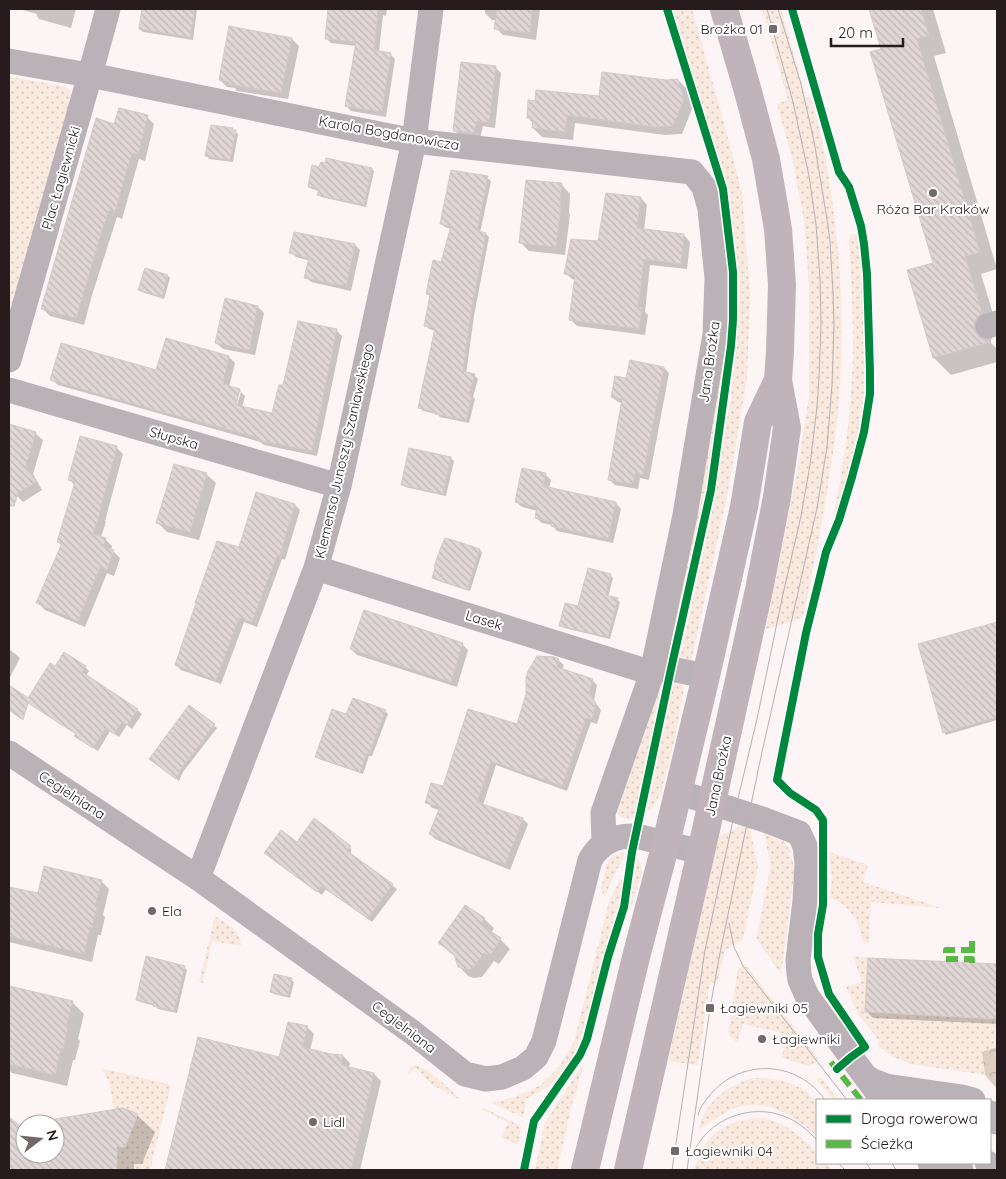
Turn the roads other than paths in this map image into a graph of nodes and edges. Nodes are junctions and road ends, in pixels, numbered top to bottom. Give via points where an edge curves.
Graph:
1 (108, 9) edge
2 (431, 9) edge
3 (724, 9) edge
4 (9, 60) edge
5 (90, 75) junction
6 (414, 140) junction
7 (692, 172) joint
8 (9, 360) edge
9 (778, 380) junction
10 (9, 390) edge
11 (338, 486) junction
12 (316, 568) junction
13 (652, 673) junction
14 (706, 676) junction
15 (9, 753) edge
16 (678, 792) junction
17 (712, 804) junction
18 (666, 843) junction
19 (604, 844) junction
20 (701, 852) junction
21 (198, 878) junction
22 (895, 1096) edge
23 (936, 1096) edge
24 (969, 1099) edge
25 (585, 1170) edge
26 (628, 1170) edge

1 - 5 street, Plac Łagiewnicki
2 - 6 street, Klemensa Junoszy Szaniawskiego
3 - 9 main road, Jana Brożka via 766,159 778,229 782,285
4 - 5 street
5 - 6 street, Karola Bogdanowicza
5 - 8 street, Plac Łagiewnicki
6 - 7 street, Karola Bogdanowicza
6 - 11 street, Klemensa Junoszy Szaniawskiego
7 - 13 street, Jana Brożka via 704,187 710,209 717,278 715,334 686,515
9 - 14 main road, Jana Brożka via 758,422 744,507
9 - 17 main road, Jana Brożka via 787,428 777,497
10 - 11 street, Słupska
11 - 12 street, Klemensa Junoszy Szaniawskiego
12 - 13 street, Lasek
12 - 21 street, Klemensa Junoszy Szaniawskiego
13 - 14 street via 671,669
13 - 19 street, Jana Brożka via 603,813
14 - 16 main road, Jana Brożka
15 - 21 street, Cegielniana
16 - 17 street
16 - 18 main road, Jana Brożka
17 - 20 main road, Jana Brożka
17 - 22 street via 798,833 805,846 807,863 798,974 807,996 865,1076
18 - 19 street via 628,836
18 - 20 street
18 - 25 main road, Jana Brożka
19 - 21 street, Cegielniana via 590,860 544,1041 536,1057 523,1068 502,1077 466,1074
20 - 26 main road, Jana Brożka
22 - 23 street
23 - 24 street

